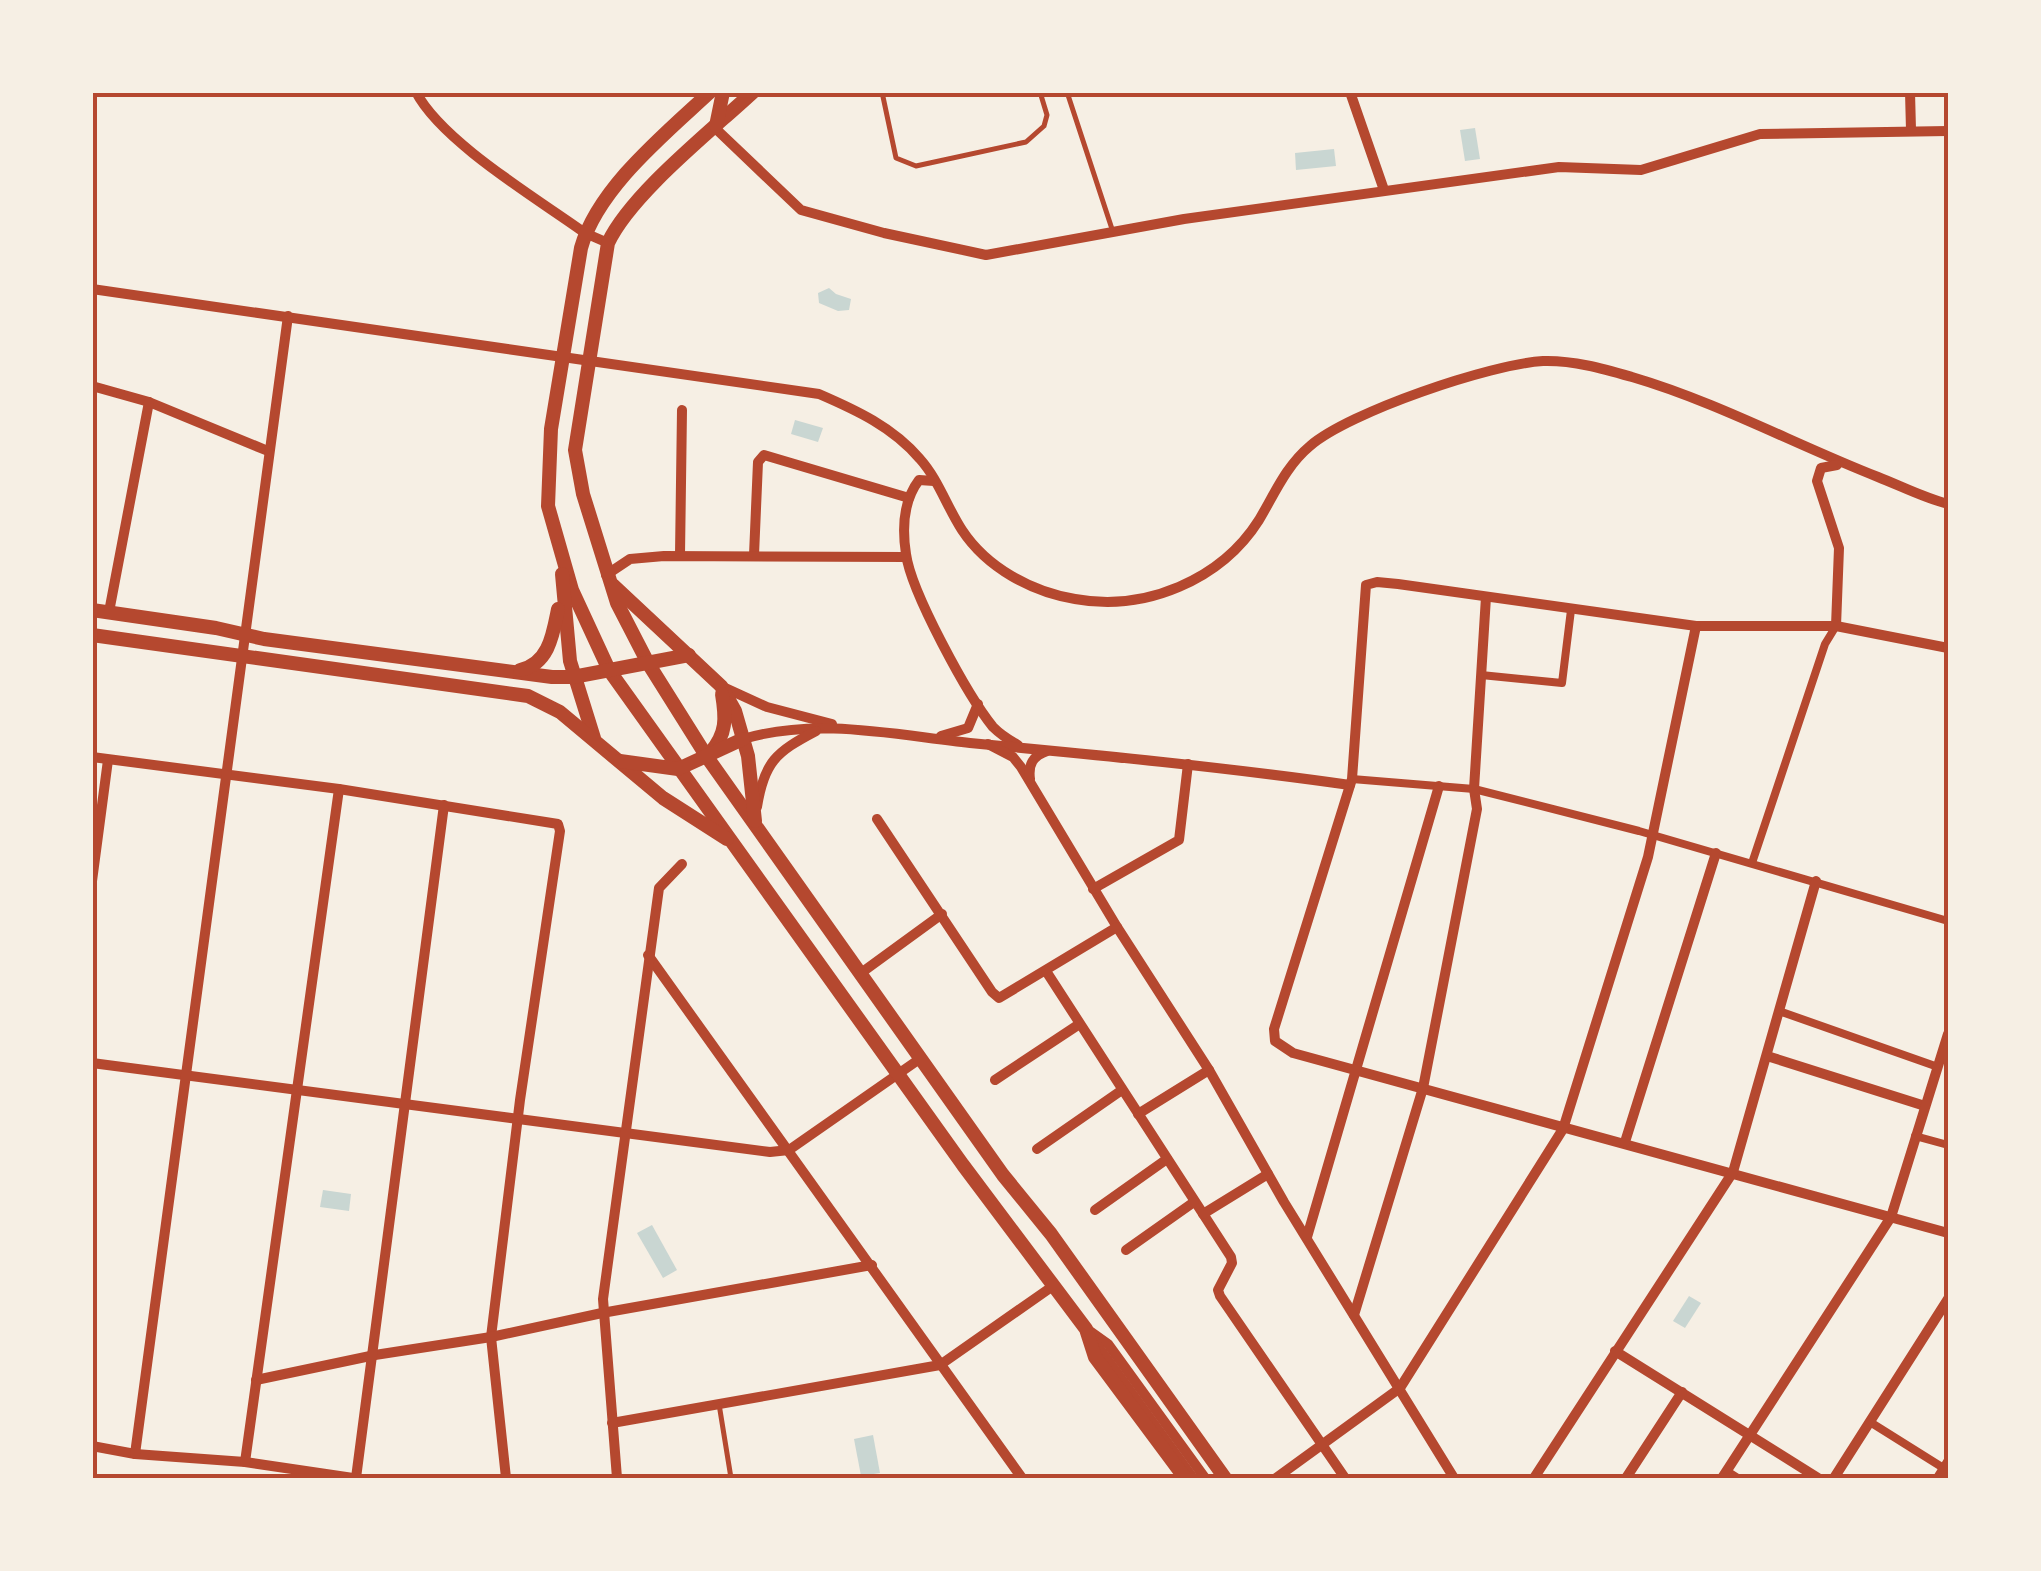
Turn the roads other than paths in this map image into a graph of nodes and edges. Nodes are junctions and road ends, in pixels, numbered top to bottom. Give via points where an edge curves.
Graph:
1 (416, 92) edge
2 (710, 92) edge
3 (723, 92) edge
4 (752, 92) edge
5 (882, 92) edge
6 (1040, 92) edge
7 (1067, 92) edge
8 (1350, 92) edge
9 (1910, 92) edge
10 (716, 128) junction
11 (1910, 130) junction
12 (1948, 131) edge
13 (1384, 190) junction
14 (1112, 232) junction
15 (583, 241) junction
16 (606, 248) junction
17 (92, 289) edge
18 (288, 316) junction
19 (92, 386) edge
20 (149, 402) junction
21 (682, 410) dead end
22 (268, 451) junction
23 (1848, 466) junction
24 (934, 480) junction
25 (908, 498) junction
26 (1948, 504) edge
27 (680, 555) junction
28 (754, 555) junction
29 (906, 557) junction
30 (562, 558) junction
31 (608, 578) junction
32 (562, 587) junction
33 (1486, 598) junction
34 (92, 610) edge
35 (1571, 610) junction
36 (110, 612) junction
37 (1696, 626) junction
38 (1836, 626) junction
39 (92, 634) edge
40 (245, 636) junction
41 (1948, 648) edge
42 (689, 655) junction
43 (243, 657) junction
44 (648, 663) junction
45 (609, 670) junction
46 (505, 672) junction
47 (1481, 675) junction
48 (573, 677) junction
49 (722, 686) junction
50 (978, 704) junction
51 (821, 729) junction
52 (853, 729) junction
53 (594, 738) junction
54 (929, 738) junction
55 (743, 739) junction
56 (988, 744) junction
57 (1021, 747) junction
58 (1055, 749) junction
59 (706, 757) junction
60 (92, 758) edge
61 (108, 760) junction
62 (619, 761) junction
63 (1188, 764) junction
64 (678, 768) junction
65 (226, 776) junction
66 (1351, 782) junction
67 (1031, 785) junction
68 (1438, 786) junction
69 (339, 789) junction
70 (1474, 789) junction
71 (444, 805) junction
72 (877, 819) dead end
73 (755, 823) junction
74 (1652, 834) junction
75 (736, 845) junction
76 (1716, 853) junction
77 (1752, 863) junction
78 (682, 864) dead end
79 (92, 881) edge
80 (1816, 881) junction
81 (1093, 889) junction
82 (942, 914) junction
83 (1948, 921) edge
84 (1116, 927) junction
85 (648, 954) junction
86 (1046, 972) junction
87 (861, 973) junction
88 (1779, 1012) junction
89 (1078, 1024) junction
90 (1948, 1034) edge
91 (1946, 1052) edge
92 (1767, 1056) junction
93 (921, 1058) junction
94 (92, 1063) edge
95 (1938, 1067) junction
96 (1209, 1070) junction
97 (1355, 1070) junction
98 (899, 1074) junction
99 (185, 1075) junction
100 (995, 1080) dead end
101 (1423, 1088) junction
102 (296, 1089) junction
103 (1122, 1090) junction
104 (406, 1104) junction
105 (1924, 1106) junction
106 (1138, 1114) junction
107 (519, 1119) junction
108 (1563, 1129) junction
109 (624, 1133) junction
110 (1915, 1136) junction
111 (1626, 1142) junction
112 (1948, 1145) edge
113 (1037, 1149) dead end
114 (789, 1150) junction
115 (1167, 1159) junction
116 (1733, 1172) junction
117 (1268, 1174) junction
118 (1194, 1202) junction
119 (1095, 1210) dead end
120 (1202, 1214) junction
121 (1891, 1217) junction
122 (1948, 1233) edge
123 (1307, 1237) junction
124 (1126, 1250) dead end
125 (872, 1265) junction
126 (1053, 1286) junction
127 (1948, 1299) edge
128 (602, 1313) junction
129 (1354, 1315) junction
130 (1086, 1329) junction
131 (491, 1337) junction
132 (1616, 1351) junction
133 (374, 1354) junction
134 (940, 1365) junction
135 (256, 1380) junction
136 (1400, 1388) junction
137 (1682, 1392) junction
138 (720, 1404) junction
139 (612, 1422) junction
140 (1870, 1422) junction
141 (1750, 1436) junction
142 (1323, 1444) junction
143 (92, 1446) edge
144 (135, 1454) junction
145 (245, 1462) junction
146 (1944, 1470) edge
147 (1725, 1475) edge
148 (355, 1478) edge
149 (506, 1478) edge
150 (616, 1478) edge
151 (731, 1478) edge
152 (1022, 1478) edge
153 (1185, 1478) edge
154 (1193, 1478) edge
155 (1205, 1478) edge
156 (1226, 1478) edge
157 (1276, 1478) edge
158 (1345, 1478) edge
159 (1454, 1478) edge
160 (1534, 1478) edge
161 (1626, 1478) edge
162 (1738, 1478) edge
163 (1818, 1478) edge
164 (1834, 1478) edge

1 - 15 street via 456,140
2 - 15 main road via 613,189
3 - 10 main road
4 - 10 main road
5 - 6 lane via 896,158 916,166 1026,142 1044,126
7 - 14 lane
8 - 13 street
9 - 11 street
10 - 14 street via 801,210 884,233 986,255
10 - 16 main road via 622,220
11 - 12 street
11 - 13 street via 1760,134 1642,170 1560,167
13 - 14 street
15 - 16 street
15 - 30 main road via 551,429 548,506
16 - 31 main road via 574,450
17 - 18 street
18 - 22 street
18 - 24 street via 819,394 882,426 922,460
19 - 20 street
20 - 22 street
20 - 36 street
21 - 27 street
22 - 40 street
23 - 24 street via 1667,388 1596,367 1544,361 1436,388 1336,426 1288,468 1258,522 1214,568 1151,598 1110,602 1040,590 998,568 964,533
23 - 26 street
23 - 38 street via 1829,464 1817,481 1840,548
24 - 25 street via 919,480
25 - 28 street via 764,455 758,462
25 - 29 street
27 - 28 street
27 - 31 street via 630,559
28 - 29 street
29 - 50 street via 922,602
30 - 32 main road
30 - 45 main road
31 - 42 main road
31 - 44 main road
32 - 46 main road via 544,655 533,667
32 - 48 main road
33 - 35 street
33 - 47 street
33 - 66 street via 1377,582 1366,586
34 - 36 main road
35 - 37 street
35 - 47 street via 1562,683
36 - 40 main road
37 - 38 street
37 - 74 street
38 - 41 street
38 - 77 street
39 - 43 main road
40 - 43 street
40 - 46 main road
42 - 44 main road
42 - 49 main road
43 - 53 main road via 513,692 542,702
43 - 65 street
44 - 45 main road
44 - 59 main road
45 - 48 main road
45 - 64 main road
46 - 48 main road
47 - 70 street
48 - 53 main road
49 - 52 street via 767,707
49 - 55 main road
49 - 59 main road via 726,724
50 - 54 street via 968,728
50 - 57 street via 995,730
51 - 52 street
51 - 55 street
51 - 73 street via 771,761
52 - 54 street
53 - 62 main road
54 - 56 street
55 - 59 main road
55 - 73 main road
56 - 57 street
56 - 67 street via 1012,757
57 - 58 street
58 - 63 street
58 - 67 street via 1034,758
59 - 64 main road
59 - 73 main road
60 - 61 street
61 - 65 street
61 - 79 street
62 - 64 main road
62 - 75 main road
63 - 66 street
63 - 81 street via 1178,840
64 - 75 main road
65 - 69 street
65 - 99 street
66 - 68 street
66 - 97 street via 1274,1029 1275,1042 1293,1053
67 - 81 street
68 - 70 street
68 - 97 street
69 - 71 street
69 - 102 street
70 - 74 street
70 - 101 street via 1477,809
71 - 104 street
71 - 107 street via 558,824 560,831
72 - 82 street
73 - 87 main road
74 - 76 street
74 - 108 street
75 - 98 main road
76 - 77 street
76 - 111 street
77 - 80 street
78 - 85 street via 659,888
80 - 83 street
80 - 88 street
81 - 84 street
82 - 86 street via 998,998
82 - 87 street
84 - 86 street
84 - 96 street
85 - 109 street
85 - 114 street
86 - 89 street
87 - 93 main road
88 - 92 street
88 - 95 street
89 - 100 street
89 - 103 street
90 - 91 street
91 - 95 street
92 - 105 street
92 - 116 street
93 - 98 street
93 - 156 main road
94 - 99 street
95 - 105 street
96 - 106 street
96 - 117 street
97 - 101 street
97 - 123 street
98 - 114 street
98 - 126 main road
99 - 102 street
99 - 144 street
101 - 108 street
101 - 129 street
102 - 104 street
102 - 135 street
103 - 106 street
103 - 113 street
104 - 107 street
104 - 133 street
105 - 110 street
106 - 115 street
107 - 109 street
107 - 131 street
108 - 111 street
108 - 136 street
109 - 114 street
109 - 128 street
110 - 112 street
110 - 121 street
111 - 116 street
114 - 125 street
115 - 118 street
115 - 119 street
116 - 121 street
116 - 132 street
117 - 120 street
117 - 123 street
118 - 120 street
118 - 124 street
120 - 142 street via 1232,1263 1218,1290
121 - 122 street
121 - 141 street
123 - 129 street
125 - 128 street
125 - 134 street
126 - 130 main road
126 - 134 street
127 - 140 street
128 - 131 street
128 - 139 street
129 - 136 street
130 - 153 main road via 1096,1357
130 - 154 street
130 - 155 street via 1108,1344
131 - 133 street
131 - 149 street
132 - 137 street
132 - 160 street
133 - 135 street
133 - 148 street
134 - 138 street
134 - 152 street
135 - 145 street
136 - 142 street
136 - 159 street
137 - 141 street
137 - 161 street
138 - 139 street
138 - 151 lane
139 - 150 street
140 - 146 street
140 - 164 street
141 - 147 street
141 - 163 street
142 - 157 street
142 - 158 street
143 - 144 street
144 - 145 street
145 - 148 street
147 - 162 street

